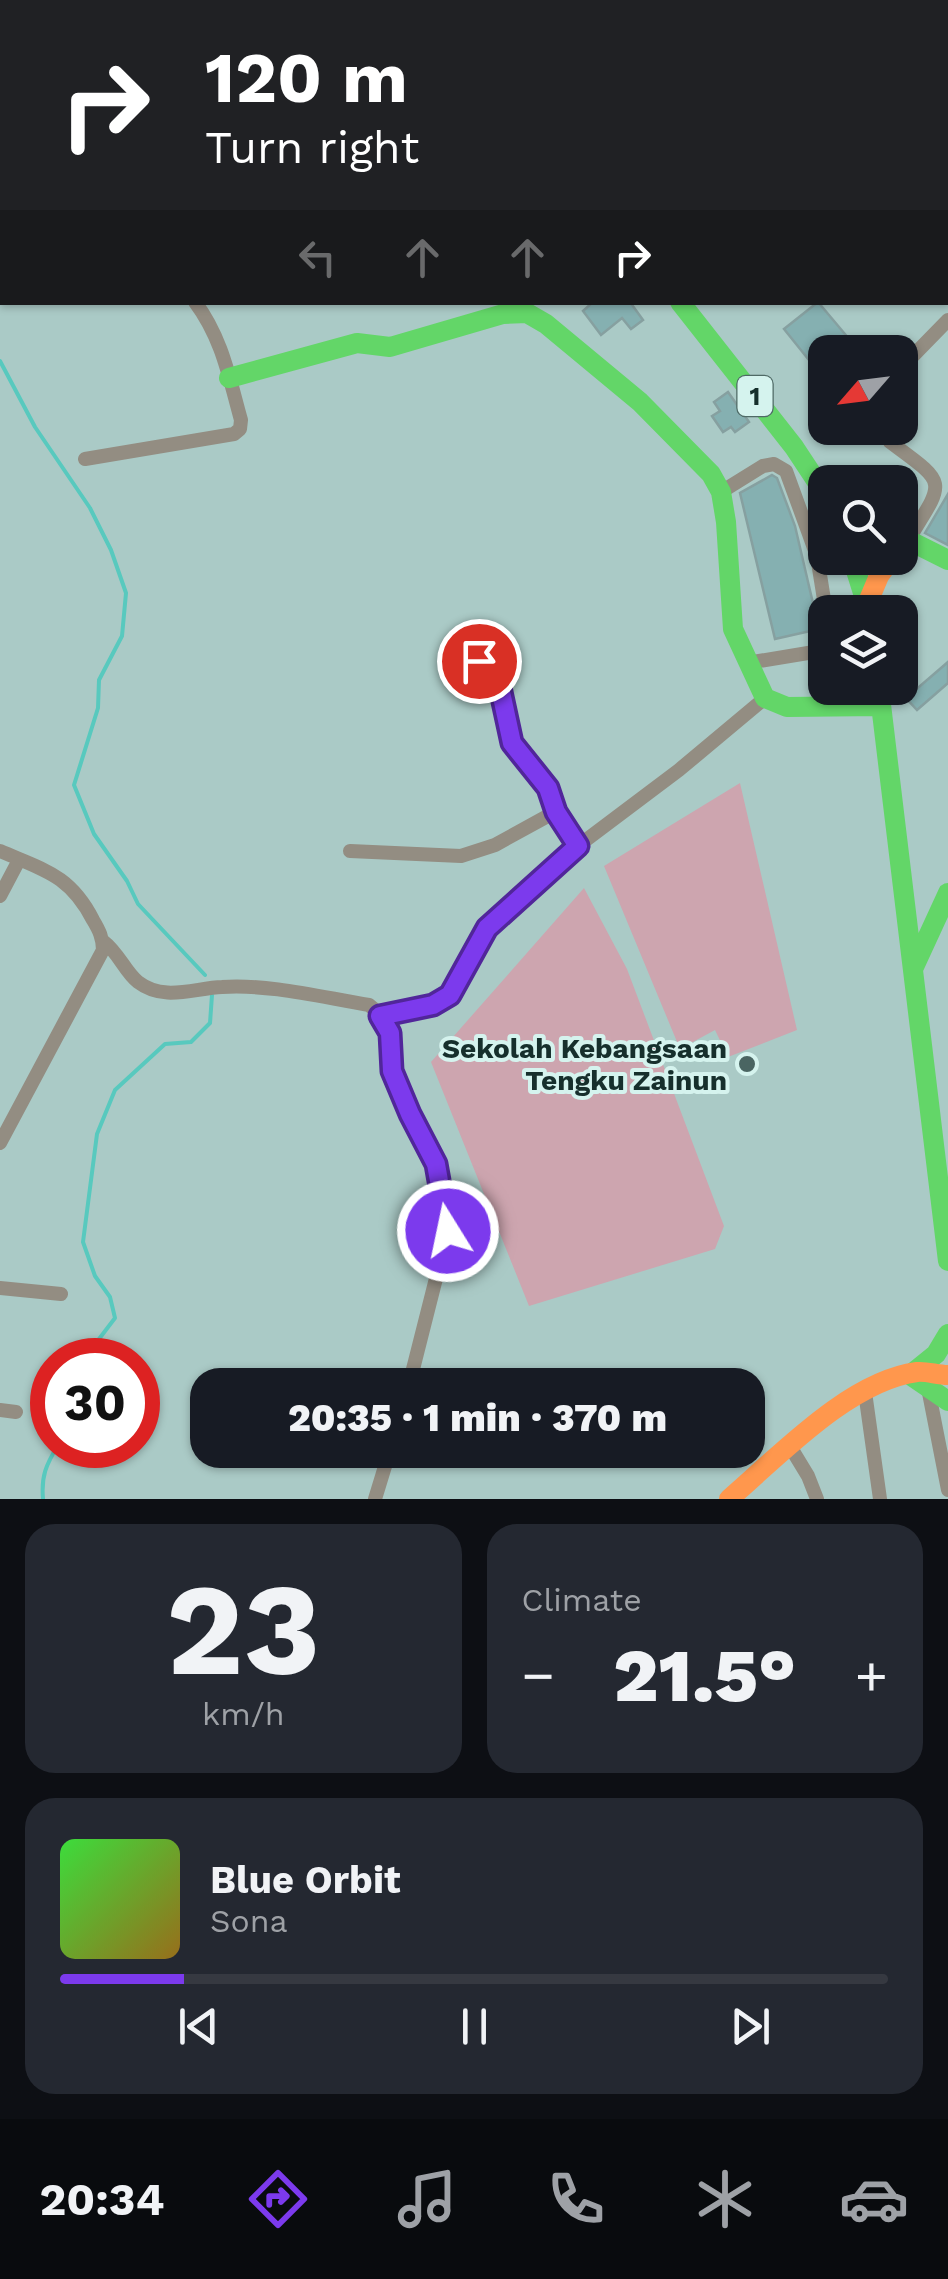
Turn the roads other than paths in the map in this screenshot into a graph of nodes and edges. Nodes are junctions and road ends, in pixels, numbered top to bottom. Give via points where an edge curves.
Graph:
1 (197, 305) edge
2 (682, 305) edge
3 (524, 308) edge
4 (948, 320) edge
5 (918, 351) edge
6 (230, 378) junction
7 (894, 445) edge
8 (85, 458) dead end
9 (808, 468) edge
10 (720, 492) junction
11 (918, 520) edge
12 (808, 523) edge
13 (918, 548) edge
14 (948, 560) edge
15 (808, 653) edge
16 (479, 661) dead end
17 (747, 663) junction
18 (764, 698) junction
19 (808, 705) edge
20 (881, 705) edge
21 (556, 812) junction
22 (578, 846) junction
23 (0, 851) edge
24 (350, 851) dead end
25 (19, 860) junction
26 (948, 893) edge
27 (0, 896) edge
28 (103, 942) junction
29 (912, 970) junction
30 (380, 1016) junction
31 (0, 1143) edge
32 (948, 1260) edge
33 (0, 1288) edge
34 (61, 1294) dead end
35 (948, 1334) edge
36 (948, 1364) edge
37 (413, 1368) edge
38 (927, 1376) edge
39 (865, 1392) junction
40 (948, 1401) edge
41 (791, 1448) junction
42 (384, 1468) edge
43 (948, 1490) edge
44 (375, 1499) edge
45 (730, 1499) edge
46 (817, 1499) edge
47 (880, 1499) edge

1 - 6 street via 212,324
2 - 9 main road, 1
3 - 6 main road via 390,347 357,343
3 - 10 main road via 640,402 711,474
4 - 5 street
6 - 8 street via 241,420 234,434
7 - 11 street via 938,481 938,492
10 - 12 street via 774,464 786,471
10 - 17 main road via 733,629
13 - 14 main road
15 - 17 street
16 - 21 street via 499,683 508,734 548,788
17 - 18 main road
18 - 19 main road via 787,707
18 - 22 street
20 - 29 main road
21 - 22 street
21 - 24 street via 461,856
22 - 30 street via 487,928 450,995
23 - 25 street
25 - 27 street
25 - 28 street via 70,884
26 - 29 main road
28 - 30 street via 138,982 174,994 261,986 369,1005
28 - 31 street
29 - 32 main road
30 - 37 street via 390,1033 392,1071 436,1164 448,1231
33 - 34 street
35 - 38 main road
36 - 38 main road
38 - 39 main road via 887,1381
38 - 40 main road
38 - 43 street
39 - 41 main road
39 - 47 street
41 - 45 main road
41 - 46 street
42 - 44 street

